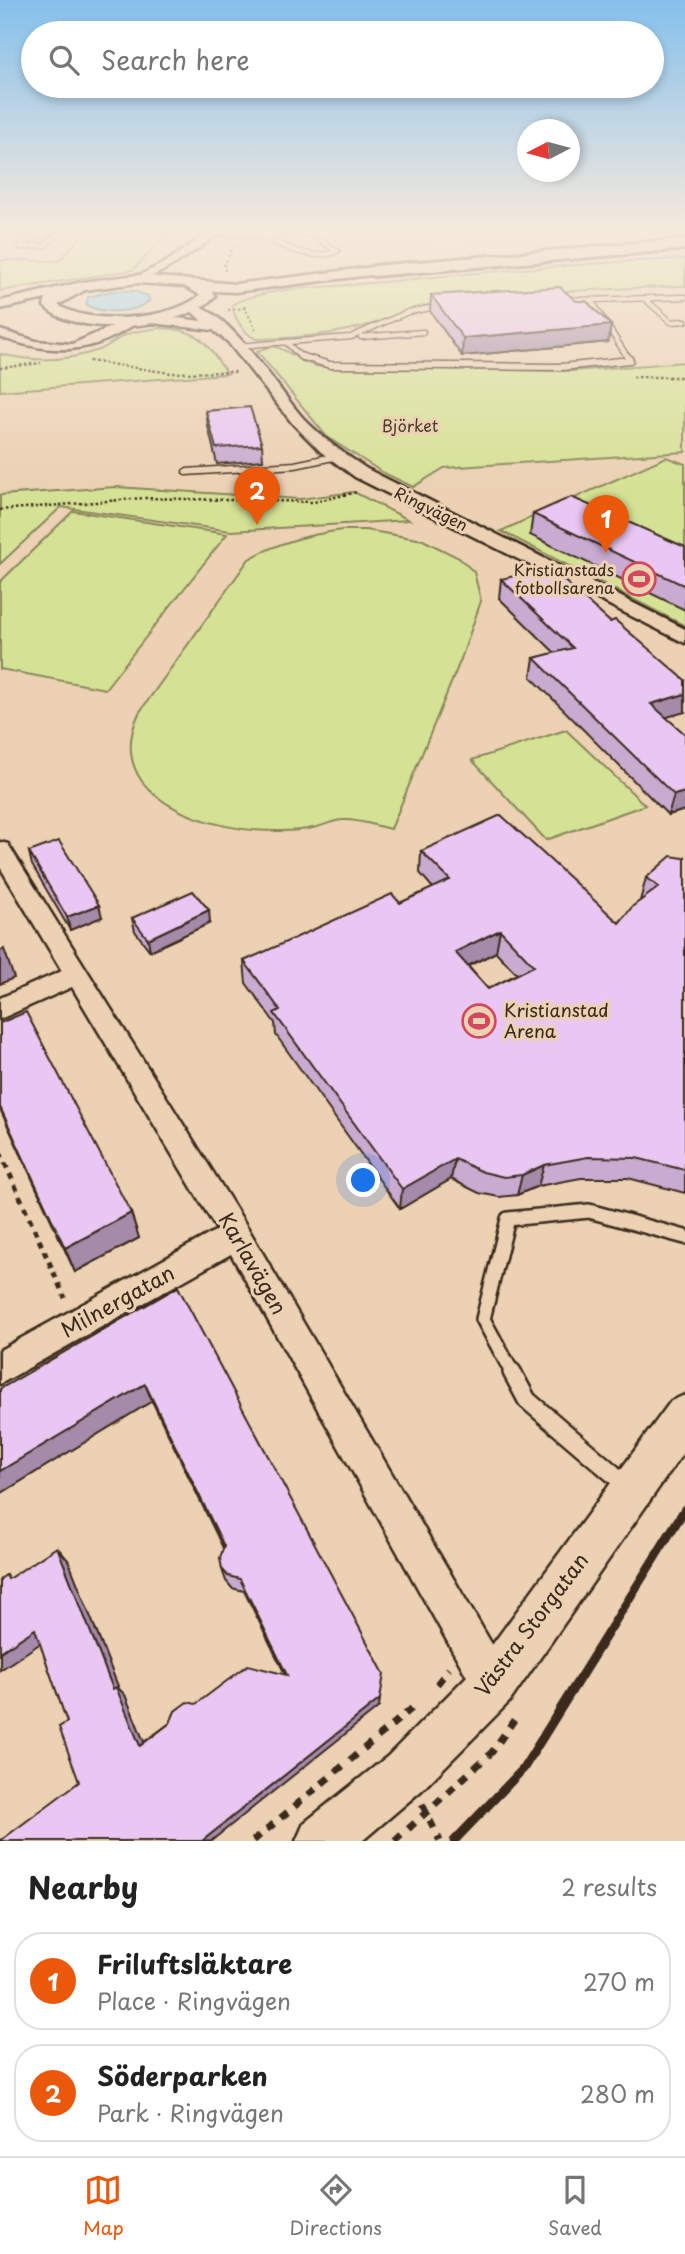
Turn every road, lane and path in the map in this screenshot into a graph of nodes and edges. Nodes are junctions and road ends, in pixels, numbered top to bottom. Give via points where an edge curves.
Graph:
1 (71, 316) edge
2 (161, 316) edge
3 (208, 316) edge
4 (399, 316) edge
5 (601, 316) edge
6 (664, 316) edge
7 (76, 317) junction
8 (151, 319) junction
9 (135, 320) junction
10 (685, 321) edge
11 (218, 327) junction
12 (423, 332) dead end
13 (0, 333) edge
14 (351, 337) junction
15 (24, 342) junction
16 (286, 342) junction
17 (238, 346) junction
18 (338, 456) junction
19 (186, 472) dead end
20 (381, 486) junction
21 (0, 510) edge
22 (685, 637) edge
23 (0, 849) edge
24 (77, 975) junction
25 (0, 1009) edge
26 (0, 1152) edge
27 (236, 1235) junction
28 (685, 1237) edge
29 (77, 1325) junction
30 (0, 1368) edge
31 (685, 1415) edge
32 (631, 1489) junction
33 (469, 1643) junction
34 (493, 1684) junction
35 (433, 1689) dead end
36 (424, 1698) dead end
37 (427, 1813) dead end
38 (253, 1841) edge
39 (322, 1841) edge
40 (440, 1841) edge

1 - 7 main road
2 - 8 main road
3 - 11 street, Ringvägen
4 - 14 lane
5 - 16 lane via 630,360 562,367 330,365 311,363
6 - 10 lane via 671,322
7 - 9 main road
7 - 15 street via 91,329 86,337 55,344
8 - 9 main road
8 - 11 street
9 - 15 street via 83,344 45,347
11 - 17 street, Ringvägen
12 - 14 lane
13 - 15 street
14 - 16 lane
16 - 17 lane
17 - 18 street, Ringvägen via 298,421
18 - 19 lane via 295,465
18 - 20 street, Ringvägen
20 - 21 path via 314,502 144,498
20 - 22 street, Ringvägen
23 - 24 street, Karlavägen
24 - 25 street
24 - 27 street, Karlavägen
26 - 29 path
27 - 29 street, Milnergatan
27 - 33 street, Karlavägen
28 - 32 lane via 589,1211 508,1219 483,1319 527,1400
29 - 30 street, Milnergatan
31 - 32 street, Västra Storgatan
32 - 34 street, Västra Storgatan
33 - 34 street, Karlavägen
33 - 35 path
34 - 39 street, Västra Storgatan via 405,1773
36 - 38 path
37 - 40 path

